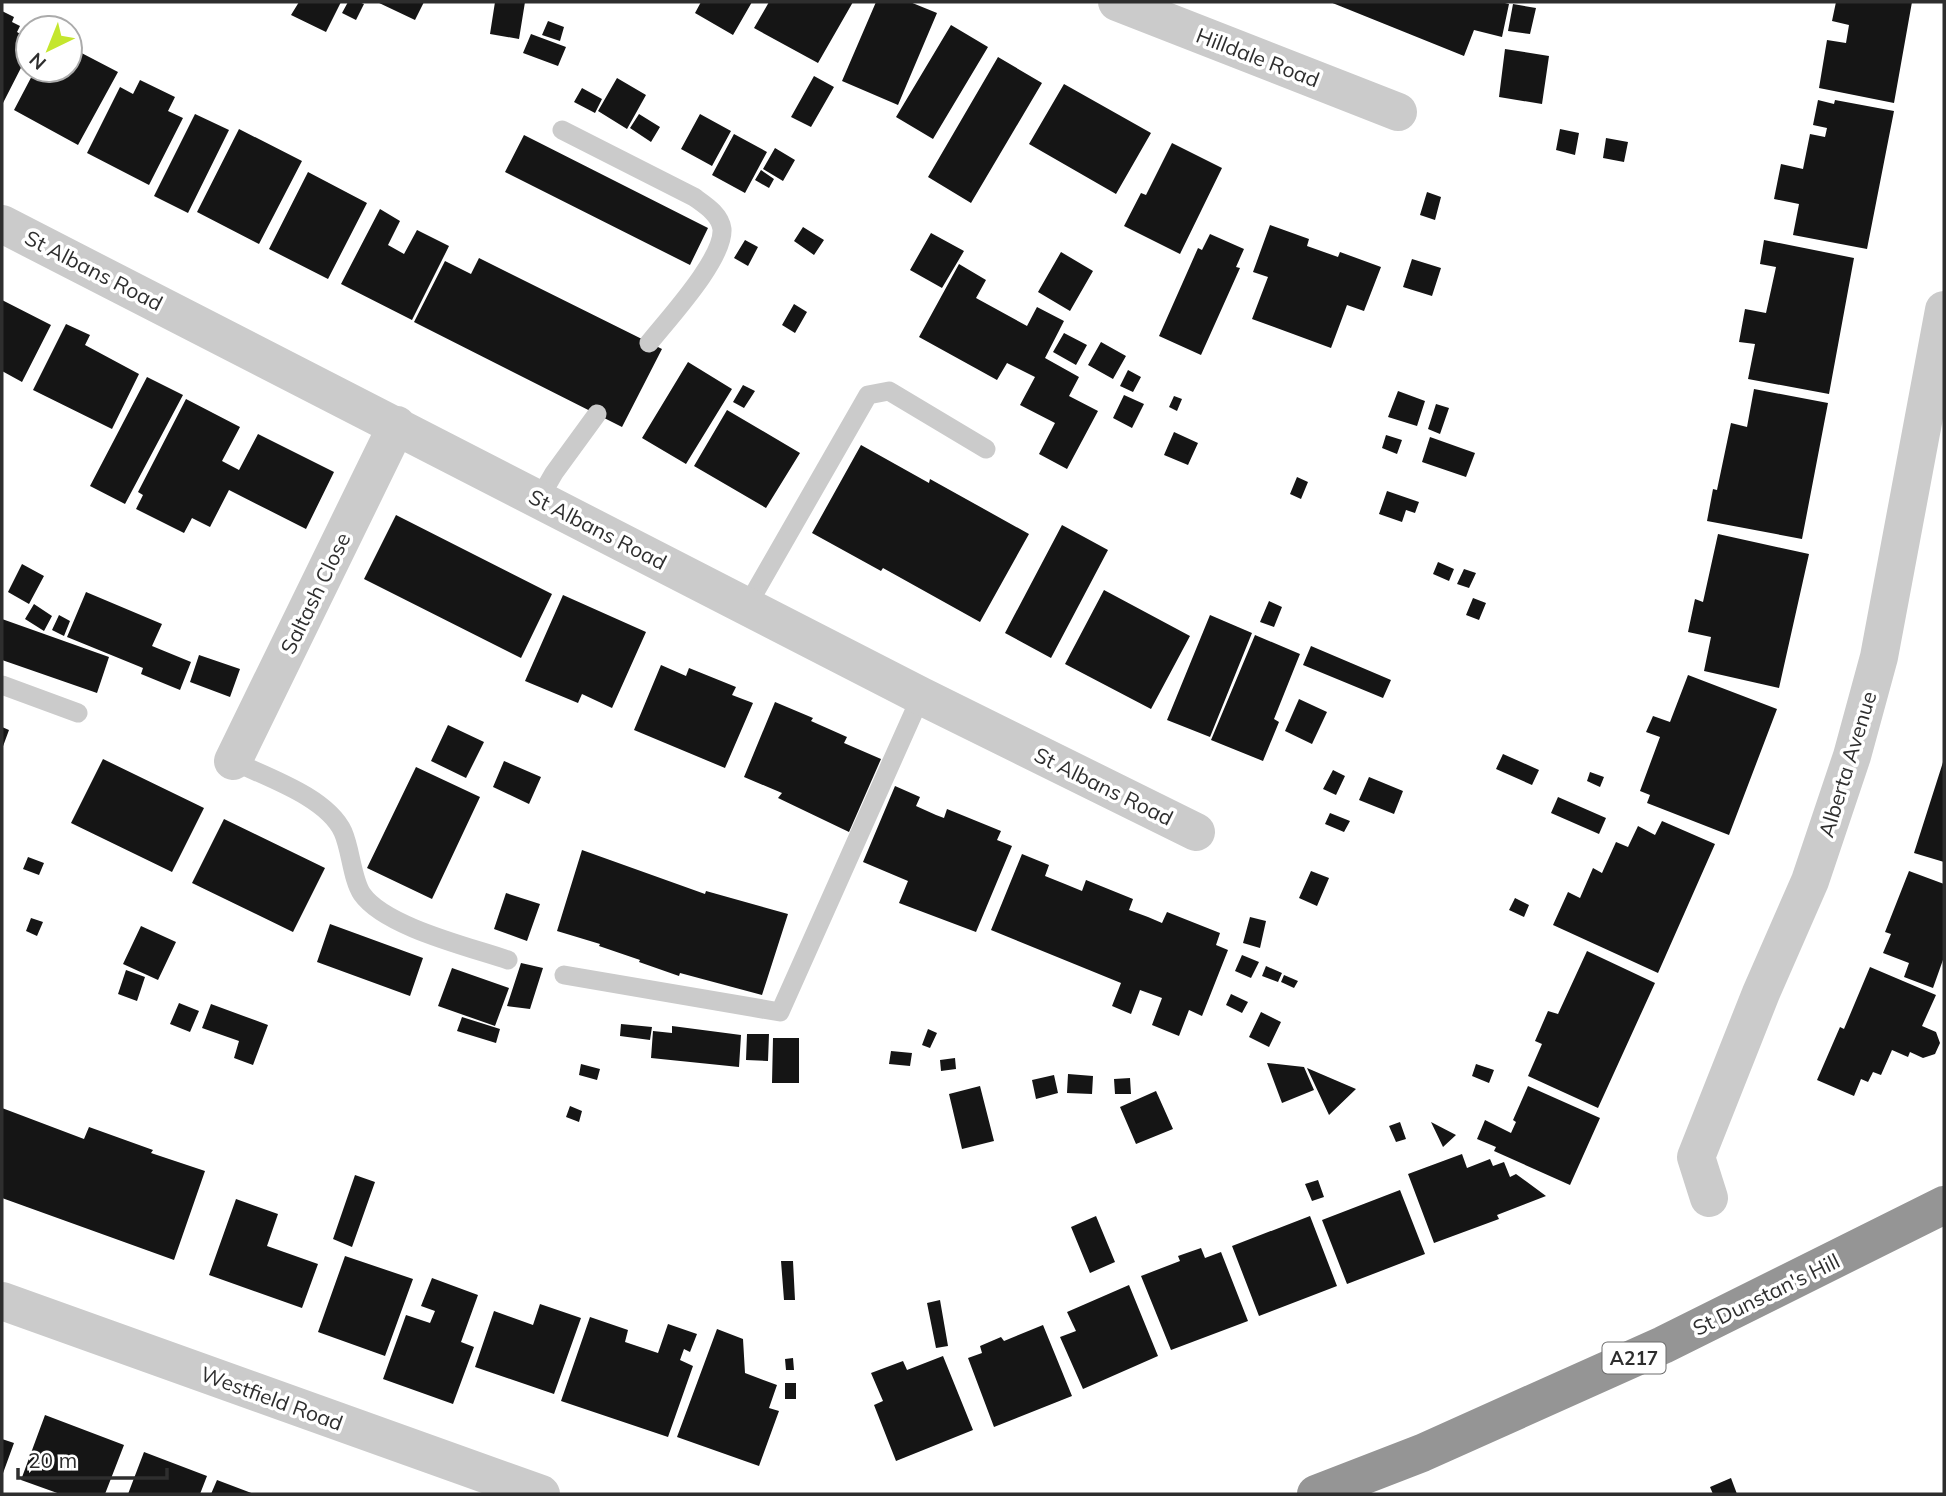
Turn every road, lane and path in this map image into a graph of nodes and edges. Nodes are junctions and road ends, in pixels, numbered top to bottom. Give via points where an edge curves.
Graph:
1 (1117, 2) edge
2 (1398, 112) dead end
3 (562, 130) dead end
4 (2, 224) edge
5 (1944, 310) edge
6 (649, 343) dead end
7 (597, 414) dead end
8 (397, 425) junction
9 (986, 449) dead end
10 (539, 499) junction
11 (747, 606) junction
12 (2, 685) edge
13 (921, 696) junction
14 (78, 713) dead end
15 (233, 761) joint
16 (1196, 832) dead end
17 (508, 960) dead end
18 (564, 975) dead end
19 (1709, 1198) dead end
20 (1944, 1205) edge
21 (2, 1301) edge
22 (541, 1494) edge
23 (1316, 1494) edge

1 - 2 street, Hilldale Road
3 - 6 lane via 694,197 713,211 722,227 720,246 706,269
4 - 8 street, St Albans Road
5 - 19 street, Alberta Avenue via 1879,657 1810,881 1696,1157
7 - 10 lane
8 - 10 street, St Albans Road
8 - 15 street, Saltash Close
9 - 11 lane via 889,391 868,396
10 - 11 street, St Albans Road
11 - 13 street, St Albans Road
12 - 14 lane
13 - 16 street, St Albans Road
13 - 18 lane via 780,1012
15 - 17 lane via 332,814 344,833 362,893 382,912 410,927
20 - 23 highway, St Dunstan's Hill / A217 via 1663,1345 1422,1453
21 - 22 street, Westfield Road

